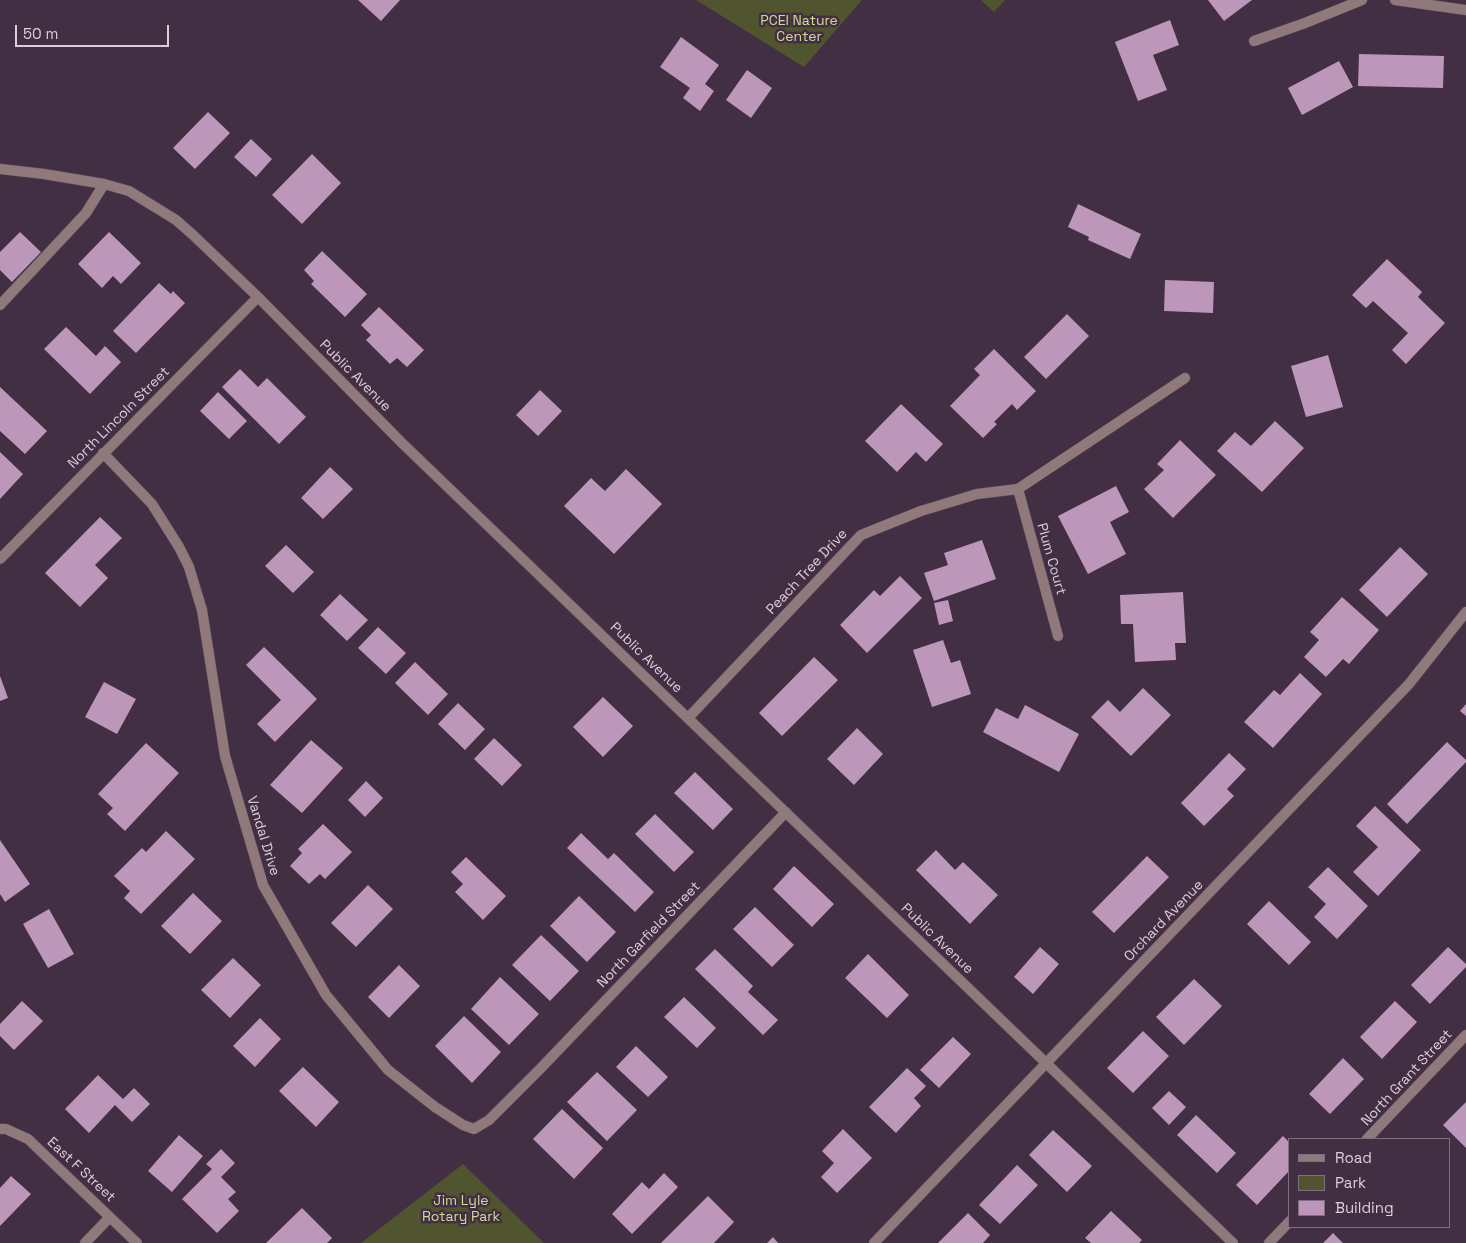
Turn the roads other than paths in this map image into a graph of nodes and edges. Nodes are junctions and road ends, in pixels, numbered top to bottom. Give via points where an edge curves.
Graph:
1 (1362, 0) edge
2 (1395, 0) edge
3 (1466, 10) edge
4 (1254, 42) dead end
5 (0, 169) edge
6 (104, 184) junction
7 (258, 297) junction
8 (0, 306) edge
9 (1185, 378) dead end
10 (103, 453) junction
11 (1018, 489) junction
12 (0, 559) edge
13 (1466, 612) edge
14 (1058, 636) dead end
15 (688, 718) junction
16 (786, 812) junction
17 (1466, 1035) edge
18 (1046, 1063) junction
19 (532, 1077) joint
20 (0, 1129) edge
21 (1368, 1138) edge
22 (110, 1217) junction
23 (1288, 1223) edge
24 (85, 1243) edge
25 (138, 1243) edge
26 (874, 1243) edge
27 (1233, 1243) edge
28 (1269, 1243) edge

1 - 4 street
2 - 3 street
5 - 6 street, Public Avenue
6 - 7 street, Public Avenue via 129,191 176,220
6 - 8 street via 86,213
7 - 10 street, North Lincoln Street
7 - 15 street, Public Avenue via 402,443
9 - 11 street, Peach Tree Drive
10 - 12 street, North Lincoln Street
10 - 19 street, Vandal Drive via 152,504 189,567 202,610 225,756 263,885 326,994 388,1070 463,1125 474,1129 489,1120
11 - 14 street, Plum Court
11 - 15 street, Peach Tree Drive via 978,494 921,511 861,535
13 - 18 street, Orchard Avenue via 1409,684
15 - 16 street, Public Avenue
16 - 18 street, Public Avenue
16 - 19 street, North Garfield Street
17 - 21 street, North Grant Street
18 - 26 street, Orchard Avenue
18 - 27 street, Public Avenue
20 - 22 street, East F Street via 28,1139
22 - 24 street
22 - 25 street, East F Street
23 - 28 street

